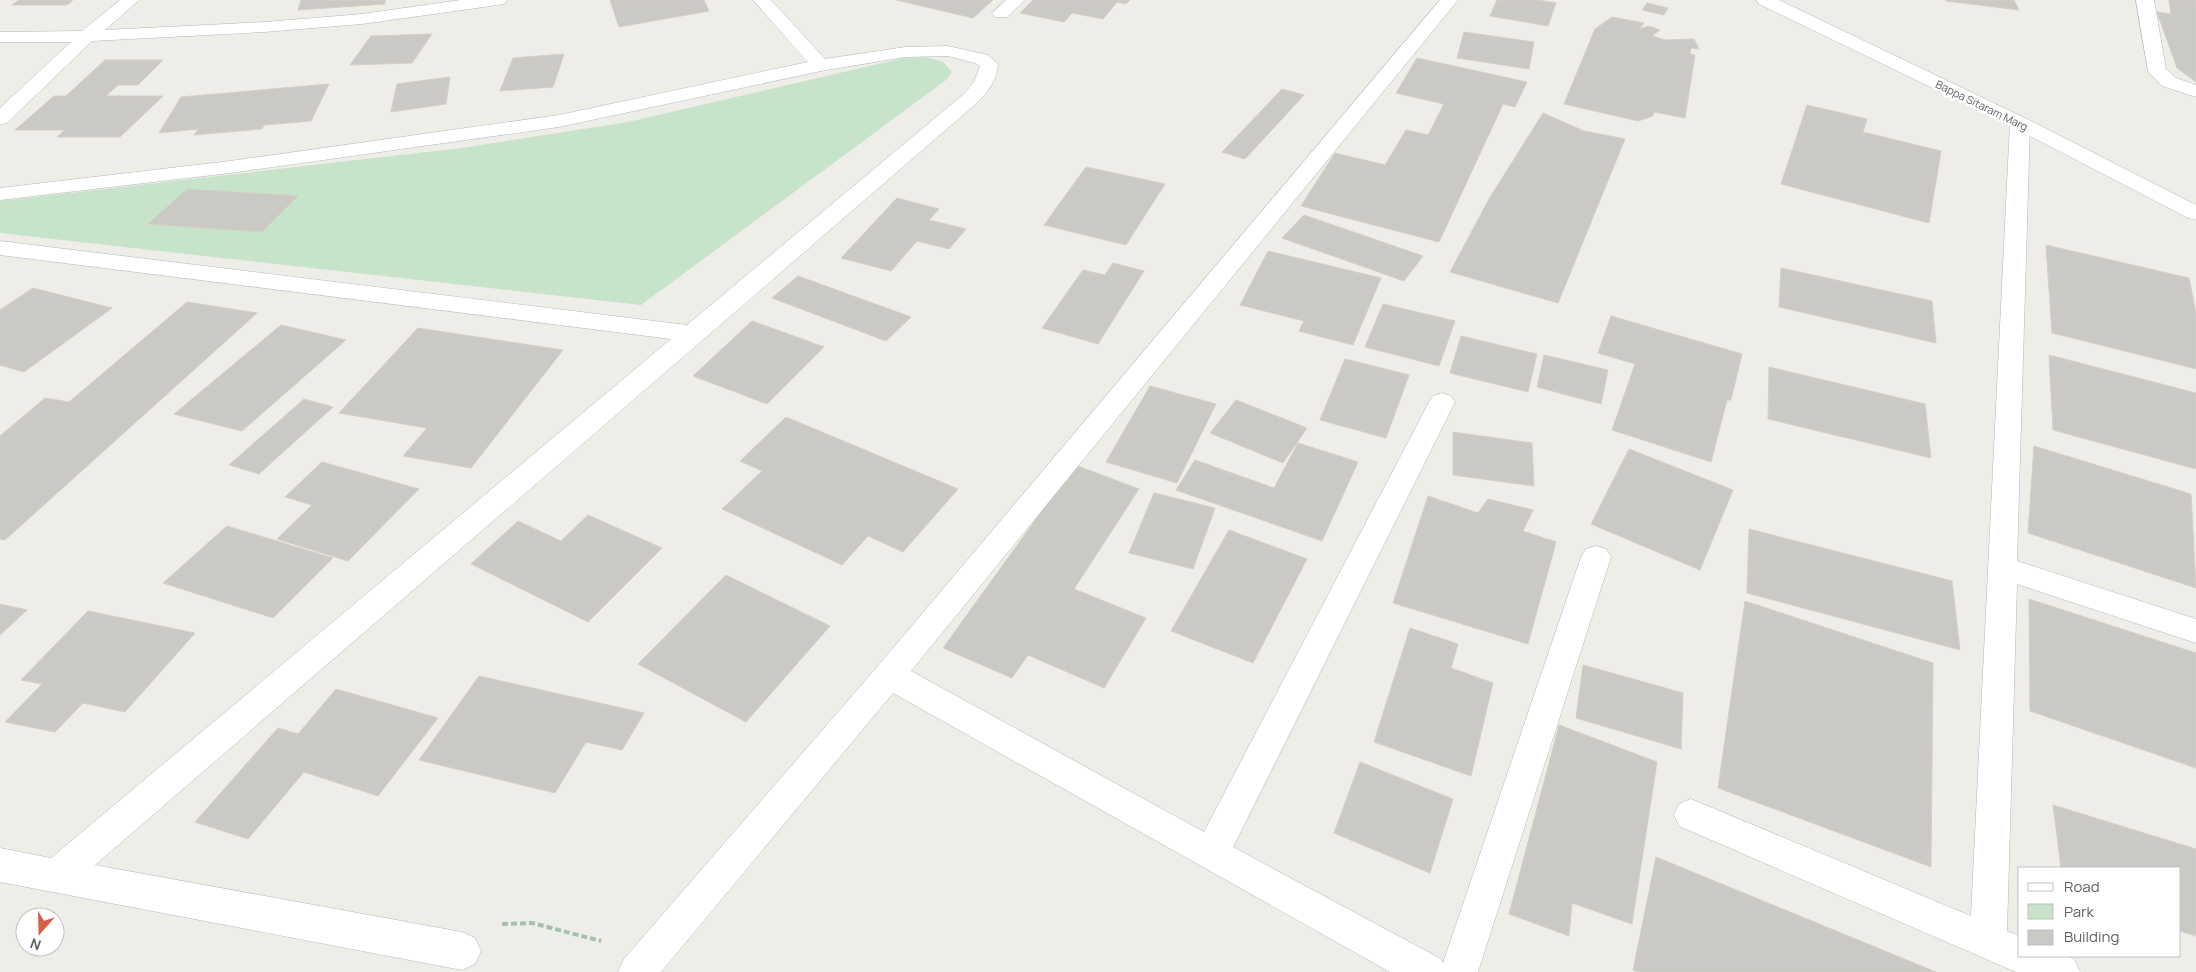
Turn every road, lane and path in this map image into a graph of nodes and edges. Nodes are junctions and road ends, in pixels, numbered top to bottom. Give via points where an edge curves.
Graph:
1 (130, 0) edge
2 (498, 0) edge
3 (762, 0) edge
4 (1016, 0) edge
5 (1449, 0) edge
6 (1766, 0) edge
7 (2145, 0) edge
8 (1001, 13) dead end
9 (87, 36) junction
10 (0, 38) edge
11 (821, 65) junction
12 (2196, 91) edge
13 (0, 119) edge
14 (2020, 123) junction
15 (0, 194) edge
16 (2196, 213) edge
17 (0, 248) edge
18 (694, 334) junction
19 (1442, 402) dead end
20 (1596, 557) dead end
21 (2003, 568) junction
22 (2196, 631) edge
23 (889, 675) junction
24 (1691, 815) dead end
25 (1211, 854) junction
26 (0, 865) edge
27 (56, 876) junction
28 (462, 951) joint
29 (2010, 951) edge
30 (2025, 957) edge
31 (645, 963) edge
32 (1406, 967) edge
33 (1459, 972) edge
34 (2061, 972) edge

1 - 9 street
2 - 9 street via 362,19
3 - 11 street
4 - 8 street
5 - 23 street
6 - 14 street, Bappa Sitaram Marg
7 - 12 street via 2157,71 2169,82
9 - 10 street
9 - 13 street
11 - 15 street via 559,121 230,167
11 - 18 street via 928,51 981,59 989,64 989,73 971,98
14 - 16 street, Bappa Sitaram Marg
14 - 21 street
17 - 18 street
18 - 27 street
19 - 25 street
20 - 33 street
21 - 22 street
21 - 29 street
23 - 25 street
23 - 31 street
24 - 29 street
25 - 32 street
26 - 27 street
27 - 28 street
28 - 31 path via 495,927 506,923 532,923
30 - 34 street

